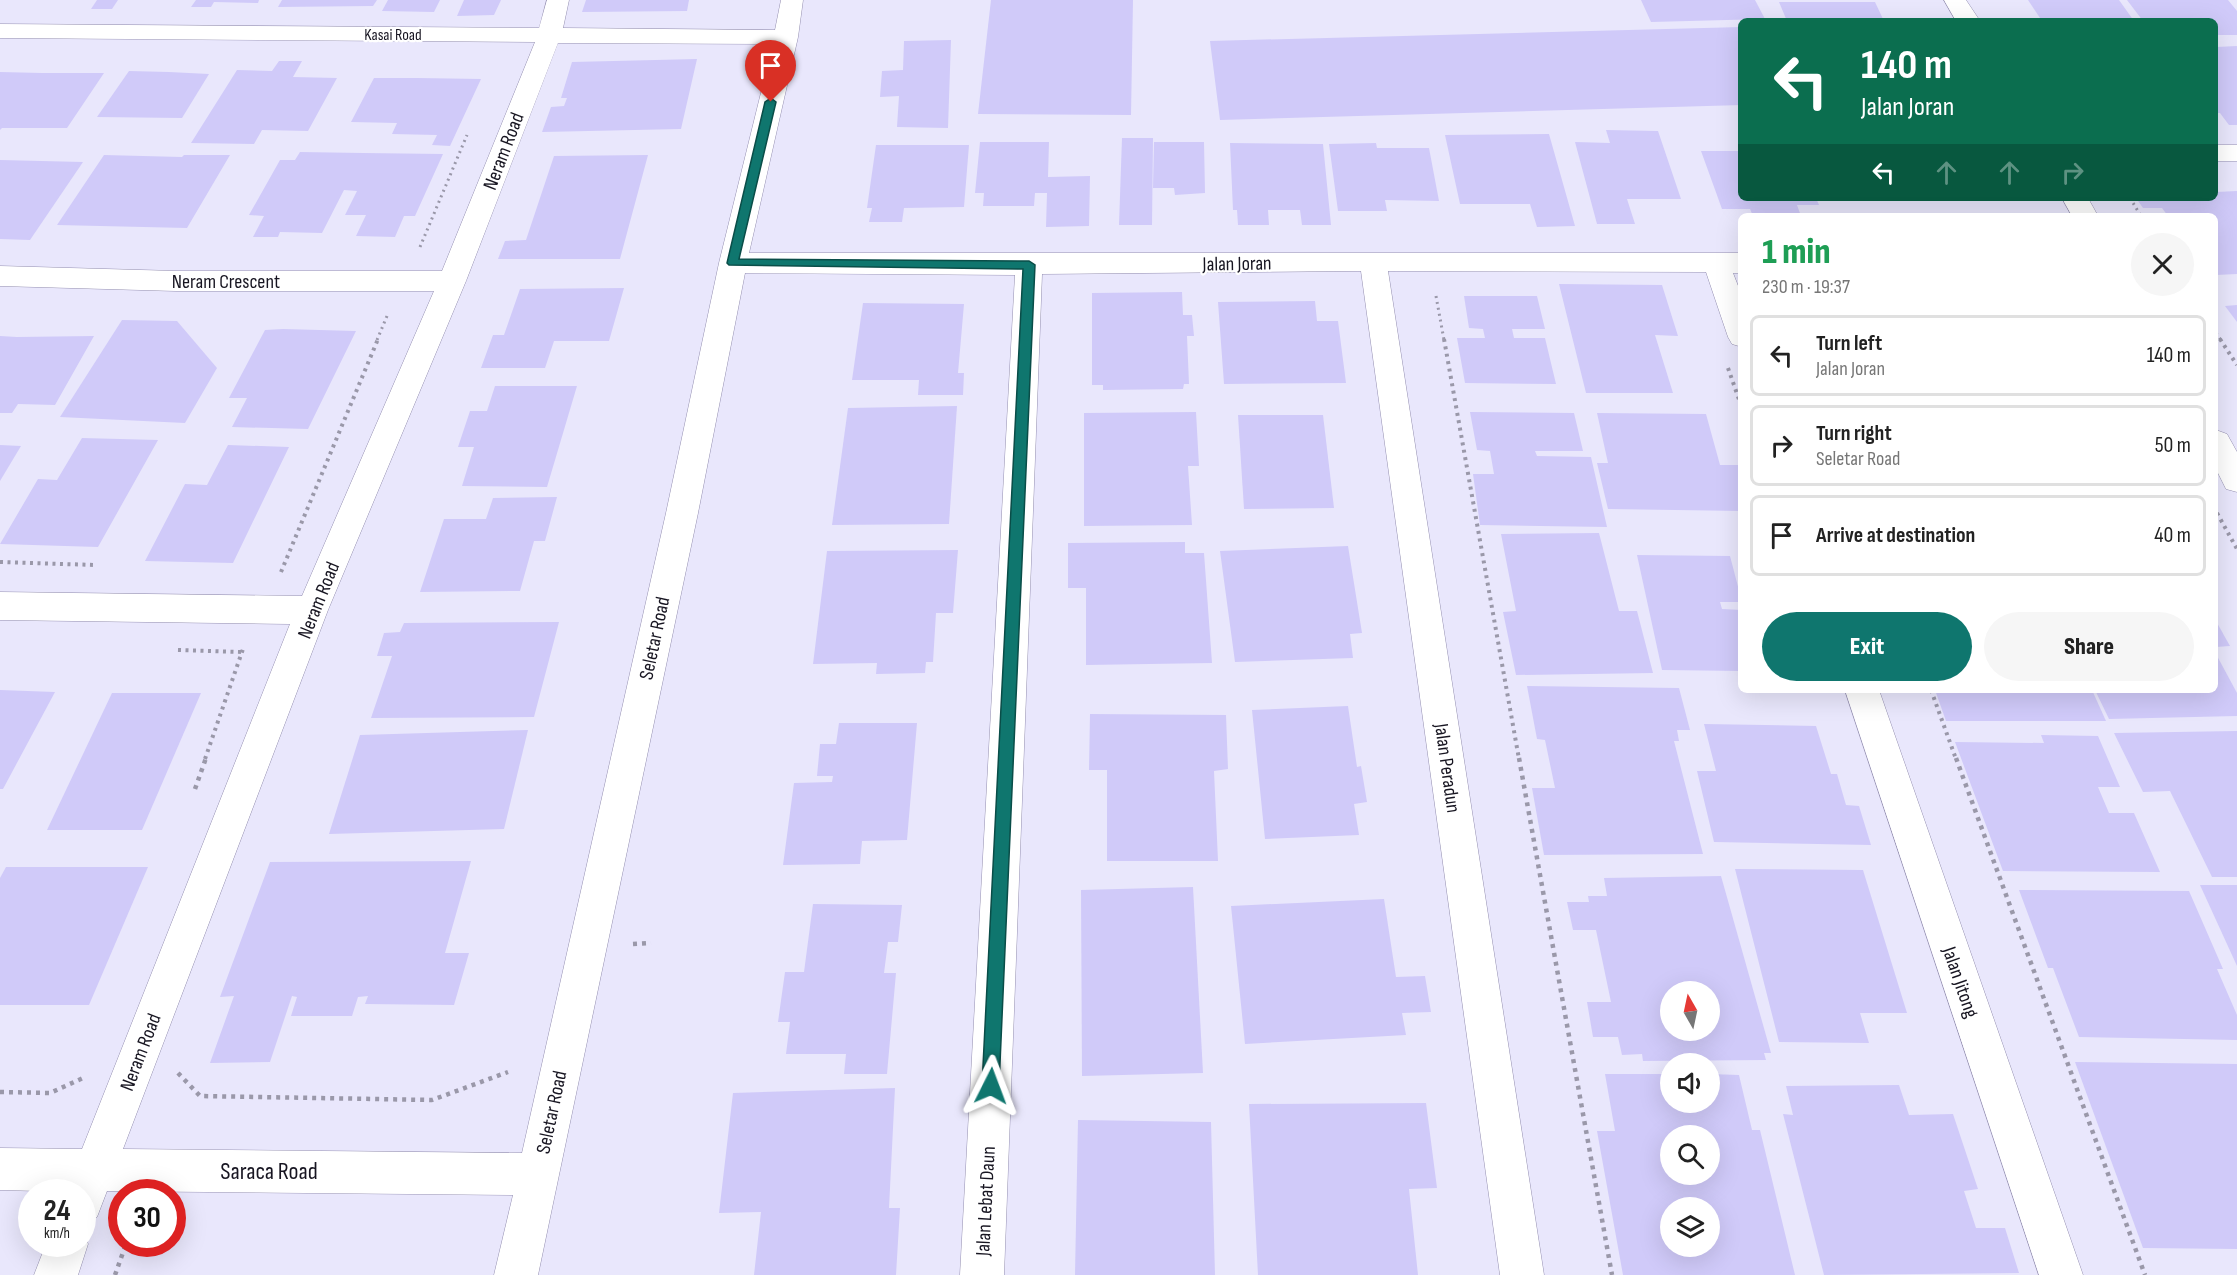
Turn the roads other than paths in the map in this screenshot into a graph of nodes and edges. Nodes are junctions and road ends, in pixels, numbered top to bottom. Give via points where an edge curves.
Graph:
1 (558, 0) edge
2 (792, 0) edge
3 (1955, 0) edge
4 (1966, 18) edge
5 (0, 31) edge
6 (549, 36) junction
7 (786, 37) junction
8 (2218, 153) edge
9 (2237, 153) edge
10 (1373, 261) junction
11 (733, 263) junction
12 (1729, 263) edge
13 (1029, 265) junction
14 (0, 276) edge
15 (452, 281) junction
16 (1738, 314) edge
17 (2218, 434) edge
18 (2237, 434) edge
19 (2218, 446) edge
20 (2237, 480) edge
21 (0, 606) edge
22 (312, 610) junction
23 (1863, 693) edge
24 (0, 1169) edge
25 (537, 1174) junction
26 (52, 1179) edge
27 (91, 1179) edge
28 (96, 1186) edge
29 (62, 1257) edge
30 (56, 1275) edge
31 (516, 1275) edge
32 (982, 1275) edge
33 (1522, 1275) edge
34 (2061, 1275) edge

1 - 6 street, Neram Road
2 - 7 street, Seletar Road
3 - 4 street
5 - 6 street, Kasai Road
6 - 7 street, Kasai Road
6 - 15 street, Neram Road
7 - 11 street, Seletar Road
8 - 9 street
10 - 12 street, Jalan Joran
10 - 13 street, Jalan Joran
10 - 33 street, Jalan Peradun
11 - 13 street, Jalan Joran
11 - 25 street, Seletar Road
12 - 16 street
13 - 32 street, Jalan Lebat Daun
14 - 15 street, Neram Crescent via 176,281
15 - 22 street, Neram Road
17 - 18 street
19 - 20 street
21 - 22 street
22 - 27 street, Neram Road
23 - 34 street, Jalan Jitong
24 - 26 street, Saraca Road
25 - 28 street, Saraca Road
25 - 31 street, Seletar Road
29 - 30 street

